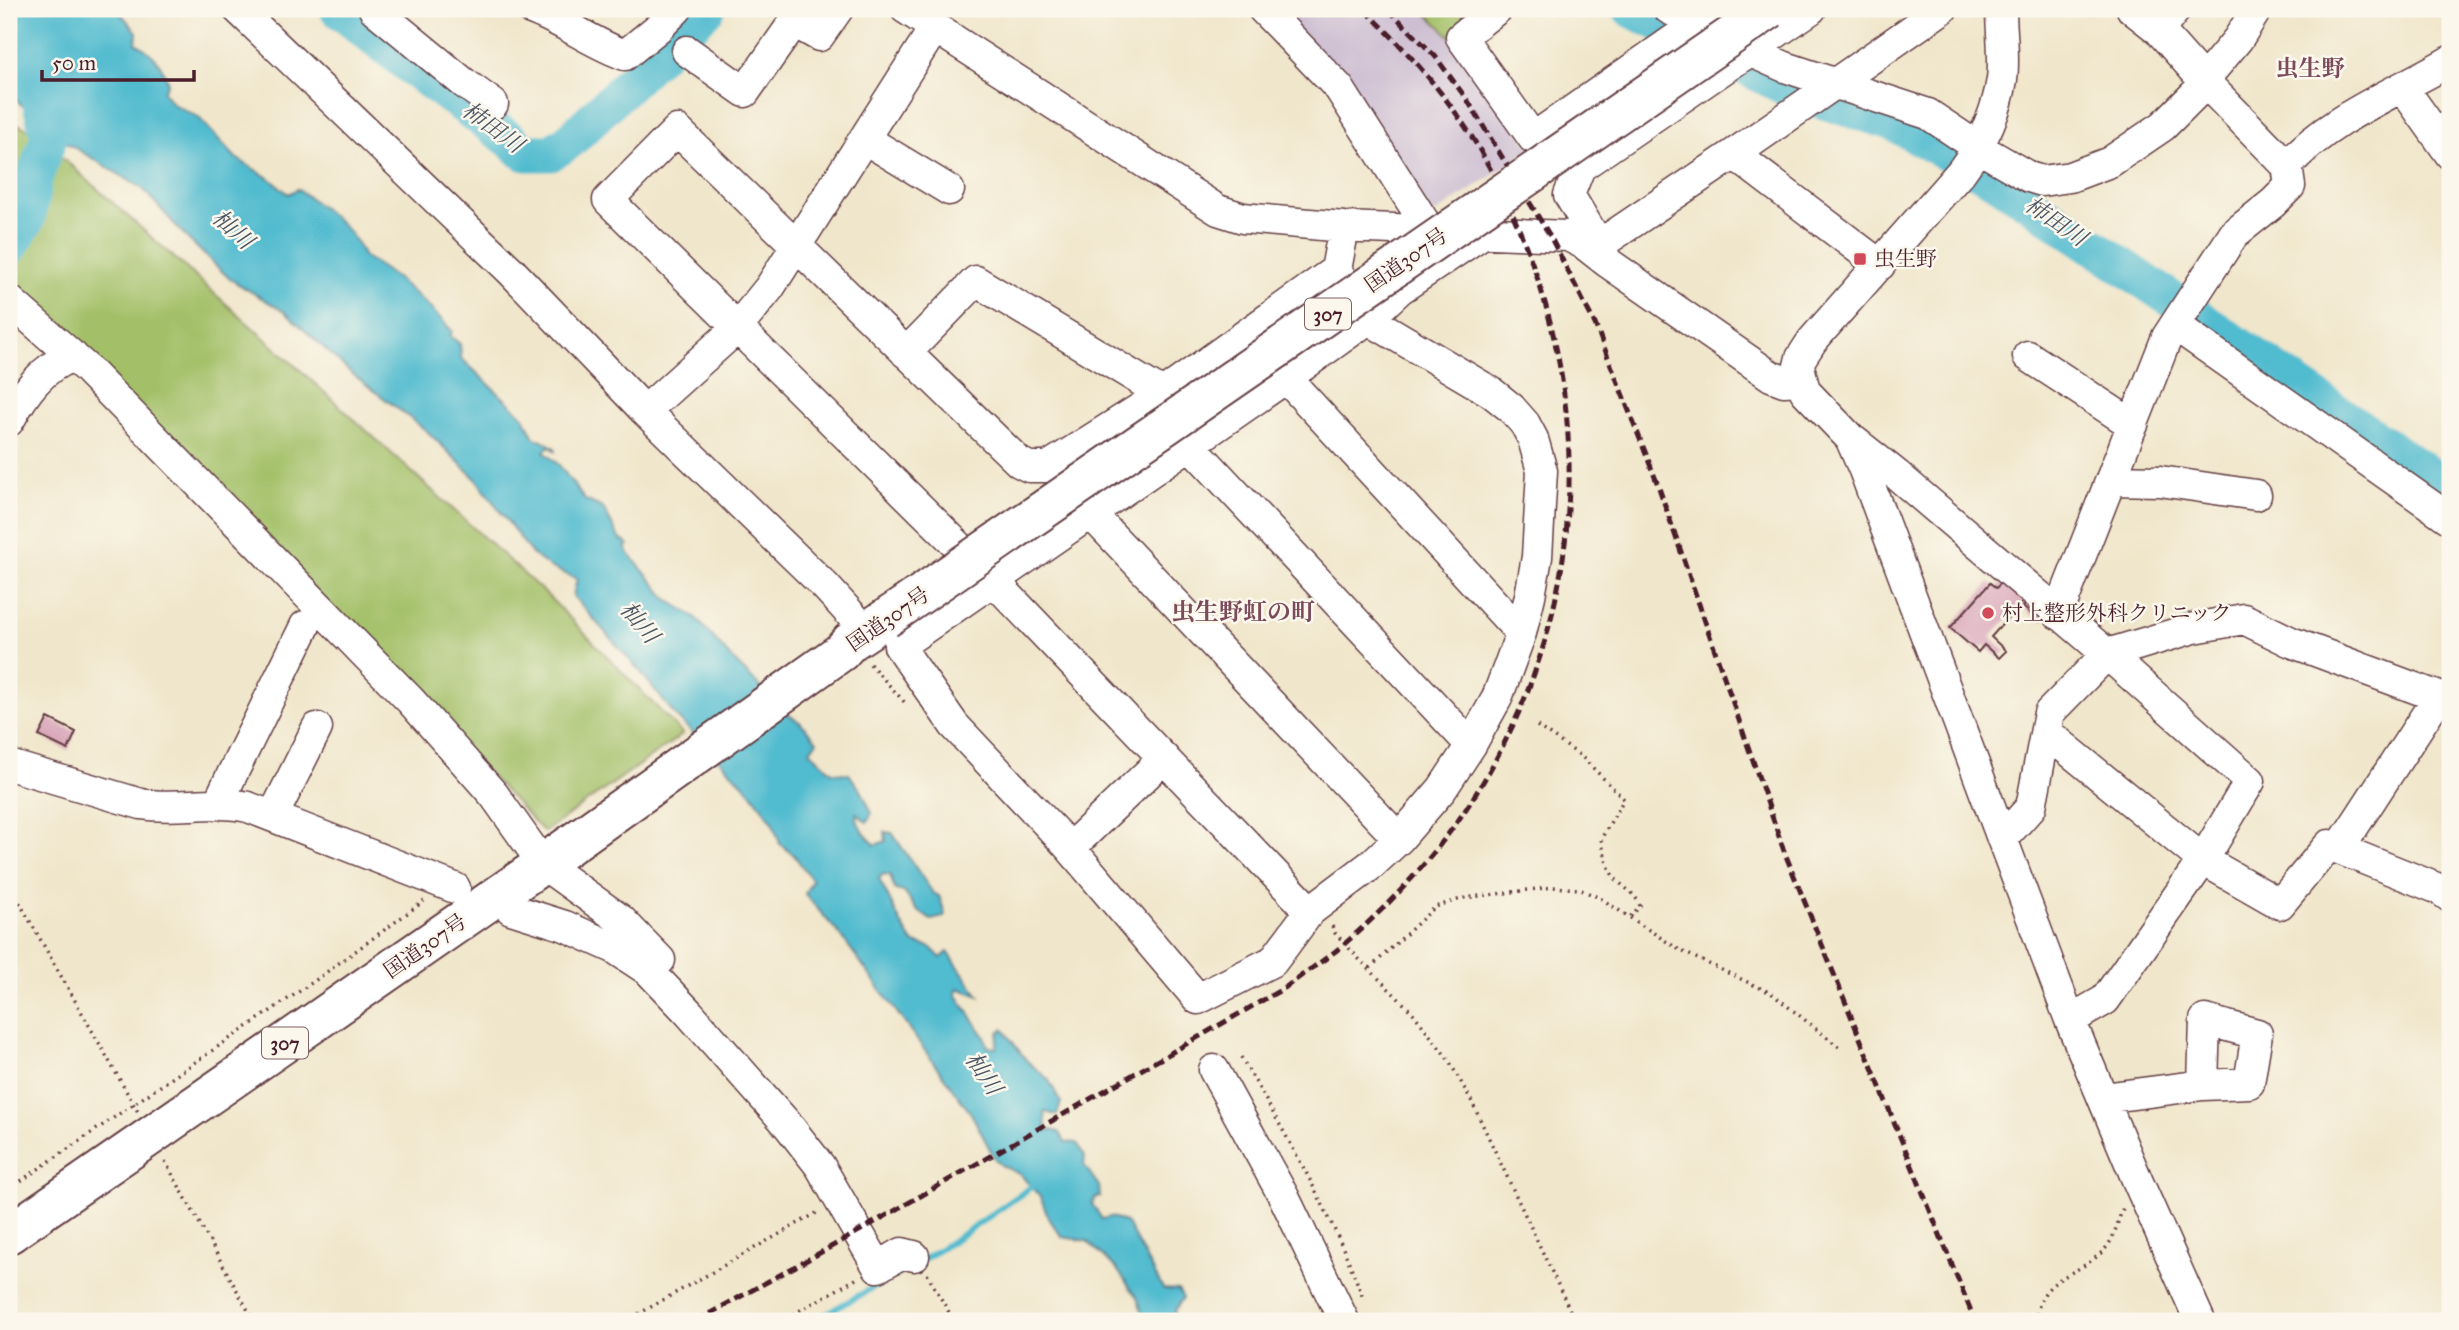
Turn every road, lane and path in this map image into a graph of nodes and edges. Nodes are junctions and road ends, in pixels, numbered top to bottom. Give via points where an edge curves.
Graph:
1 (238, 9) edge
2 (374, 9) edge
3 (677, 9) edge
4 (838, 9) edge
5 (906, 9) edge
6 (1263, 9) edge
7 (1497, 9) edge
8 (1669, 9) edge
9 (1770, 9) edge
10 (1811, 9) edge
11 (1942, 9) edge
12 (2001, 9) edge
13 (2132, 9) edge
14 (2257, 9) edge
15 (544, 11) edge
16 (1707, 16) edge
17 (2167, 19) edge
18 (935, 27) junction
19 (687, 51) dead end
20 (1746, 53) junction
21 (2450, 61) edge
22 (2205, 82) junction
23 (1831, 86) junction
24 (2403, 88) junction
25 (493, 104) dead end
26 (865, 139) junction
27 (1734, 154) junction
28 (2450, 154) edge
29 (1972, 157) junction
30 (2287, 166) junction
31 (949, 190) dead end
32 (1344, 227) junction
33 (1430, 231) junction
34 (1483, 233) junction
35 (798, 246) junction
36 (1603, 254) junction
37 (1880, 265) junction
38 (1336, 270) junction
39 (9, 300) edge
40 (1368, 319) junction
41 (2175, 325) junction
42 (737, 328) junction
43 (906, 353) junction
44 (72, 356) junction
45 (2028, 356) dead end
46 (1286, 378) junction
47 (1801, 380) junction
48 (1163, 394) junction
49 (645, 411) junction
50 (9, 421) edge
51 (2133, 425) junction
52 (1850, 438) junction
53 (1190, 445) junction
54 (2111, 480) junction
55 (2256, 495) dead end
56 (1091, 514) junction
57 (2450, 519) edge
58 (993, 580) junction
59 (2058, 614) junction
60 (305, 626) dead end
61 (864, 634) junction
62 (1521, 634) junction
63 (2107, 654) junction
64 (2444, 699) edge
65 (1537, 726) dead end
66 (317, 728) dead end
67 (2046, 732) junction
68 (1471, 745) junction
69 (1164, 758) junction
70 (9, 765) edge
71 (218, 803) junction
72 (273, 816) junction
73 (2003, 838) junction
74 (1399, 839) junction
75 (1070, 848) junction
76 (2339, 849) junction
77 (551, 858) junction
78 (2203, 860) junction
79 (9, 884) edge
80 (451, 887) joint
81 (2450, 897) edge
82 (511, 909) dead end
83 (1630, 917) junction
84 (1321, 918) junction
85 (1370, 968) junction
86 (649, 971) junction
87 (2070, 1020) junction
88 (1839, 1047) dead end
89 (1241, 1057) dead end
90 (1214, 1070) dead end
91 (2203, 1085) dead end
92 (2103, 1098) junction
93 (134, 1105) junction
94 (142, 1120) dead end
95 (159, 1151) dead end
96 (2138, 1182) junction
97 (9, 1189) edge
98 (840, 1200) junction
99 (9, 1234) edge
100 (920, 1264) joint
101 (878, 1267) junction
102 (1354, 1312) edge
103 (254, 1321) edge
104 (626, 1321) edge
105 (781, 1321) edge
106 (954, 1321) edge
107 (1575, 1321) edge
108 (2036, 1321) edge
109 (2200, 1321) edge

1 - 49 street via 511,271
2 - 25 street
3 - 15 street via 625,55
4 - 19 street via 819,36 794,22 745,92
5 - 18 street
6 - 33 street via 1339,88
7 - 16 street via 1461,37 1533,138
8 - 16 street
9 - 61 highway, 国道307号 / 307, bridge
10 - 20 street
11 - 23 street
12 - 29 street via 2003,77 1997,105
13 - 17 street
14 - 22 street
16 - 20 street
17 - 22 street
18 - 26 street
18 - 32 street via 1219,209 1243,218
20 - 23 street
20 - 36 street via 1580,167 1569,195
21 - 24 street
22 - 29 street via 2162,126 2138,143 2109,162 2070,177 2042,181
22 - 30 street
23 - 27 street
23 - 29 street via 1928,114
24 - 28 street
24 - 30 street via 2368,104
26 - 31 street
26 - 35 street
27 - 36 street
27 - 37 street
29 - 37 street
30 - 41 street via 2290,186 2234,234
32 - 33 street
32 - 38 street
33 - 34 street
34 - 36 street via 1567,236
34 - 40 street via 1400,289
35 - 42 street
35 - 42 street via 677,131 608,200
35 - 43 street
36 - 47 street via 1771,376
37 - 47 street via 1812,341 1801,358
38 - 40 street
38 - 48 street
39 - 44 street
40 - 46 street
40 - 62 street via 1491,392 1511,408 1533,439 1542,471 1541,499 1537,557
41 - 51 street
41 - 57 street
42 - 49 street
42 - 58 street
43 - 48 street via 976,281
43 - 48 street via 1018,463 1029,467 1048,467
44 - 50 street via 49,366
44 - 77 street via 411,701
45 - 51 street
46 - 53 street
46 - 62 street
47 - 52 street via 1813,402
49 - 61 street via 826,587
51 - 54 street
52 - 59 street
52 - 73 street
53 - 56 street
53 - 68 street
54 - 55 street via 2160,481
54 - 59 street
56 - 58 street
56 - 74 street
58 - 69 street
58 - 75 street via 899,646 954,725
59 - 63 street
60 - 71 street
61 - 77 highway, 国道307号 / 307
62 - 68 street via 1497,698
63 - 64 street via 2194,628 2244,619 2291,642
63 - 67 street via 2049,713
63 - 78 street via 2250,781
64 - 76 street
65 - 83 path via 1581,756 1624,799 1601,839 1605,861 1615,878 1637,897 1640,906
66 - 72 street
67 - 73 street via 2031,807
67 - 78 street
68 - 74 street via 1442,789
69 - 75 street
69 - 84 street
70 - 71 street via 141,804
71 - 72 street
72 - 80 street
73 - 87 street
74 - 84 street
75 - 84 street via 1198,999 1273,961
76 - 78 street via 2329,845 2280,904
76 - 81 street
77 - 86 street via 660,960
77 - 99 highway, 国道307号 / 307
78 - 87 street via 2105,1000
79 - 93 path
80 - 93 path
82 - 86 street via 565,926
83 - 85 path via 1579,889 1553,887 1464,898 1435,907
83 - 88 path via 1681,951 1771,993
84 - 85 path
85 - 107 path via 1448,1059
86 - 98 street via 788,1125
87 - 92 street
89 - 102 path via 1332,1225
90 - 102 street
91 - 92 street
92 - 96 street
93 - 94 path
93 - 97 path
95 - 103 path
96 - 108 path via 2107,1247 2042,1294
96 - 109 street
98 - 101 street
98 - 104 path
100 - 101 street via 902,1253
100 - 106 path
101 - 105 path

